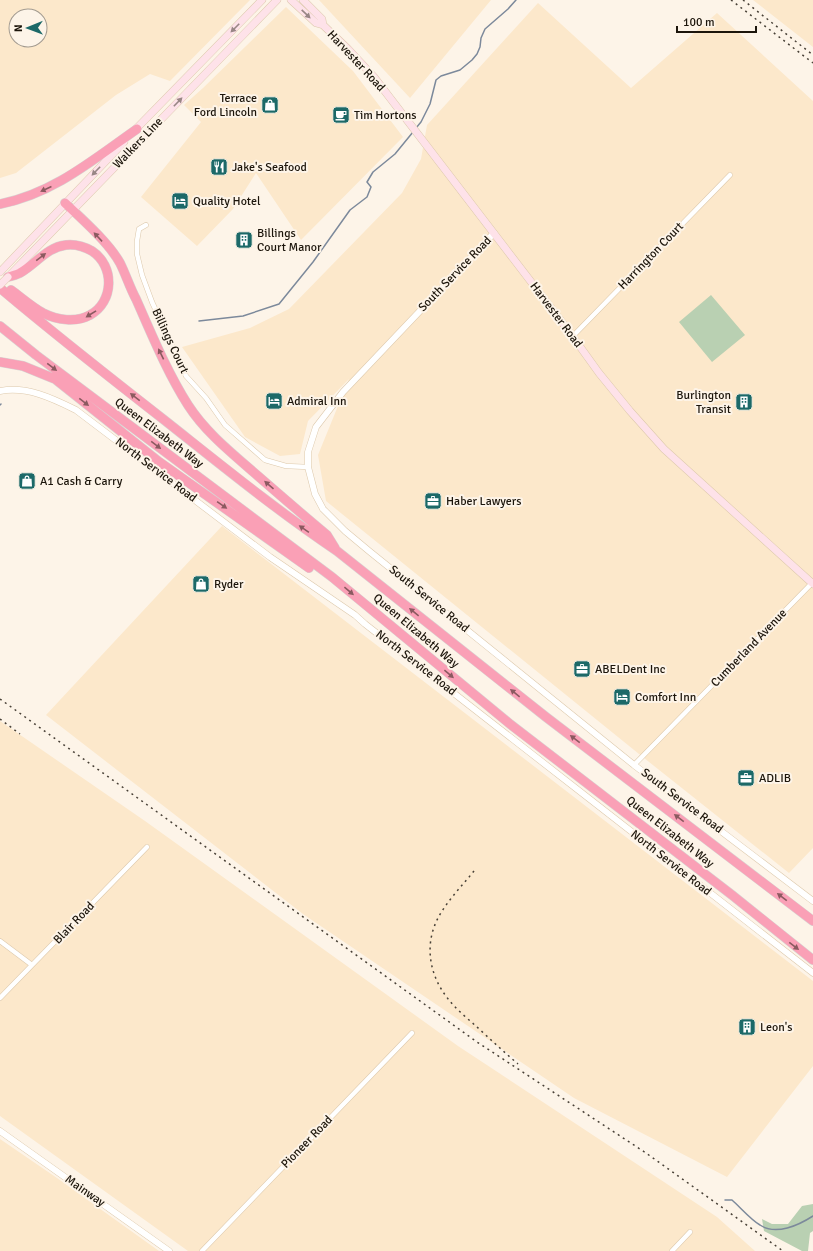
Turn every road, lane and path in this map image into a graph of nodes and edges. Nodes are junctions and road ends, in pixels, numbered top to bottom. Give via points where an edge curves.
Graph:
1 (262, 0) edge
2 (277, 0) edge
3 (292, 0) edge
4 (303, 0) edge
5 (323, 25) junction
6 (137, 129) junction
7 (730, 175) dead end
8 (65, 203) junction
9 (0, 204) edge
10 (72, 210) junction
11 (146, 225) dead end
12 (494, 233) junction
13 (1, 270) edge
14 (8, 277) junction
15 (0, 286) edge
16 (0, 326) edge
17 (572, 336) junction
18 (0, 362) edge
19 (0, 391) edge
20 (308, 467) junction
21 (337, 551) junction
22 (332, 577) junction
23 (813, 583) edge
24 (634, 765) junction
25 (147, 847) dead end
26 (813, 901) edge
27 (813, 921) edge
28 (0, 941) edge
29 (813, 960) edge
30 (32, 965) junction
31 (813, 973) edge
32 (0, 998) edge
33 (412, 1033) dead end
34 (0, 1131) edge
35 (690, 1232) dead end
36 (169, 1251) edge
37 (202, 1251) edge
38 (672, 1251) edge

1 -> 6 main road, Walkers Line
10 -> 2 main road, Walkers Line
3 -> 5 main road, Harvester Road via 316,23
4 - 5 main road, Harvester Road via 322,18
5 - 12 main road, Harvester Road via 374,77
6 -> 8 main road, Walkers Line
6 -> 9 highway via 71,176 32,195
7 - 17 street, Harrington Court
8 - 10 highway
8 - 13 main road, Walkers Line
10 - 14 main road, Walkers Line
21 -> 10 highway via 327,535 228,450 189,407 173,380 120,264
11 - 20 street, Billings Court via 139,229 137,241 142,275 186,376 225,425 265,460 286,466
12 - 17 main road, Harvester Road
12 - 20 street, South Service Road via 333,404 316,427 308,452
14 - 15 main road, Walkers Line, bridge
14 -> 15 highway via 19,274 48,252 73,245 94,253 105,266 109,280 106,296 97,310 85,317 70,320 44,313 10,289
21 -> 15 highway, Queen Elizabeth Way via 254,492 46,327
16 -> 22 highway, Queen Elizabeth Way
17 - 23 main road, Harvester Road via 599,373 664,449
18 -> 22 highway via 23,366 55,379 165,465 314,571
19 - 31 street, North Service Road via 28,391 49,397 76,410 270,557 355,615
20 - 24 street, South Service Road via 318,501 345,531
27 -> 21 highway, Queen Elizabeth Way via 526,702
22 -> 29 highway, Queen Elizabeth Way via 510,724
23 - 24 street, Cumberland Avenue
24 - 26 street, South Service Road
25 - 30 street, Blair Road
28 - 30 street
30 - 32 street, Blair Road
33 - 37 street, Pioneer Road
34 - 36 street, Mainway
35 - 38 street

